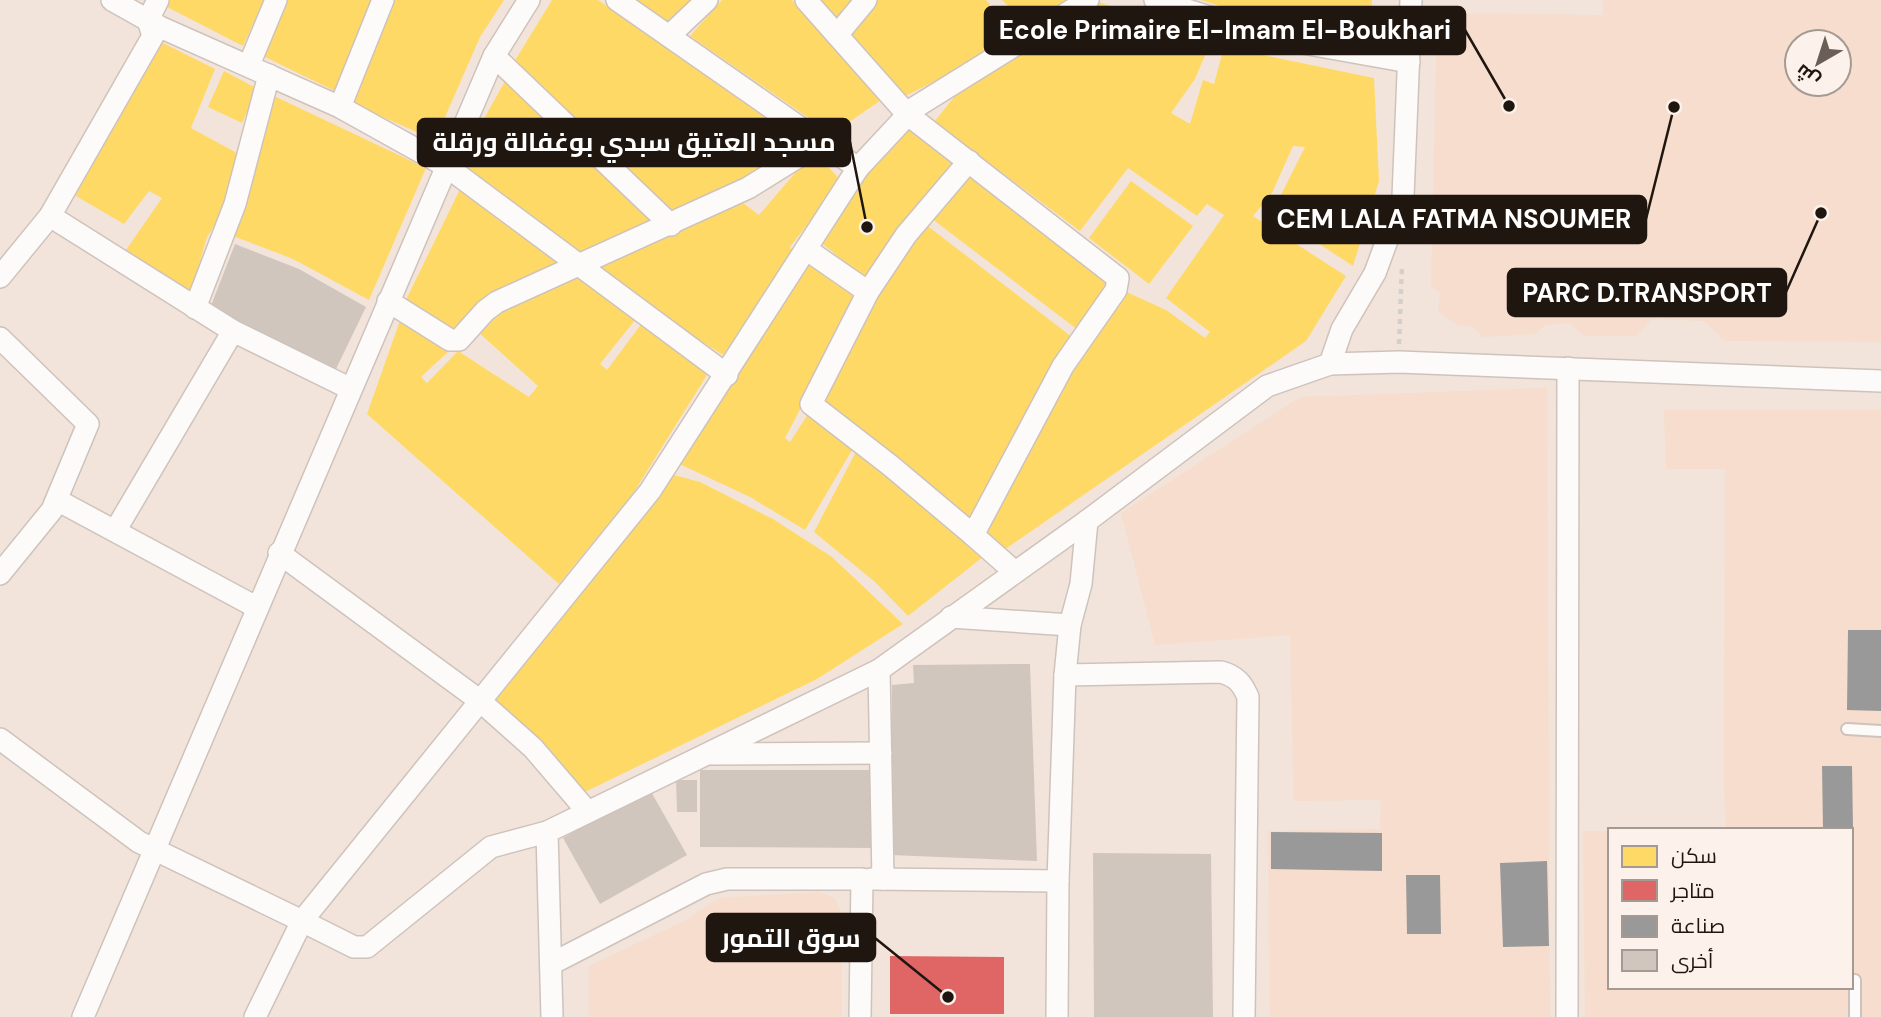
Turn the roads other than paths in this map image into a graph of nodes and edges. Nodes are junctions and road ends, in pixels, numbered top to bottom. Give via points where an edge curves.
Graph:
1 (112, 0) edge
2 (159, 0) edge
3 (276, 0) edge
4 (383, 0) edge
5 (529, 0) edge
6 (617, 0) edge
7 (707, 0) edge
8 (806, 0) edge
9 (866, 0) edge
10 (1088, 0) edge
11 (1155, 0) edge
12 (1411, 0) edge
13 (148, 20) junction
14 (836, 35) junction
15 (669, 36) junction
16 (494, 56) junction
17 (1409, 62) junction
18 (249, 65) junction
19 (269, 75) junction
20 (340, 107) junction
21 (907, 114) junction
22 (822, 142) junction
23 (969, 161) junction
24 (446, 166) junction
25 (858, 168) junction
26 (50, 216) junction
27 (671, 225) junction
28 (806, 249) junction
29 (579, 266) junction
30 (0, 278) edge
31 (868, 292) junction
32 (388, 301) junction
33 (195, 308) junction
34 (233, 331) junction
35 (0, 338) edge
36 (1330, 364) junction
37 (1568, 368) junction
38 (727, 375) junction
39 (1881, 381) edge
40 (351, 389) junction
41 (57, 500) junction
42 (1087, 521) junction
43 (115, 531) junction
44 (973, 535) junction
45 (279, 553) junction
46 (1015, 572) junction
47 (0, 574) edge
48 (256, 607) junction
49 (951, 617) junction
50 (1070, 625) junction
51 (879, 670) junction
52 (1065, 675) junction
53 (479, 700) junction
54 (1847, 729) dead end
55 (1881, 731) edge
56 (0, 740) edge
57 (881, 753) junction
58 (705, 754) junction
59 (587, 811) junction
60 (547, 832) junction
61 (155, 849) junction
62 (872, 879) junction
63 (1058, 881) junction
64 (302, 921) junction
65 (551, 964) junction
66 (1855, 980) dead end
67 (83, 1017) edge
68 (255, 1017) edge
69 (552, 1017) edge
70 (860, 1017) edge
71 (1057, 1017) edge
72 (1244, 1017) edge
73 (1567, 1017) edge
74 (1855, 1017) edge

1 - 13 street
2 - 13 street
3 - 18 street
4 - 20 street
5 - 16 street
6 - 15 street
7 - 15 street
8 - 14 street
9 - 14 street
10 - 21 street
11 - 17 street via 1280,39
12 - 17 street
13 - 18 street
13 - 26 street via 153,36
14 - 21 street
15 - 22 street
16 - 24 street
16 - 27 street
17 - 36 street via 1403,197 1376,273 1342,329
18 - 19 street
19 - 20 street
19 - 33 street via 245,172
20 - 24 street
21 - 23 street
21 - 25 street
22 - 25 street
22 - 27 street via 748,188
23 - 31 street via 906,235
23 - 44 street via 1114,274 1118,284 1063,366
24 - 29 street
24 - 32 street
25 - 28 street
26 - 30 street
26 - 33 street
27 - 29 street
28 - 31 street
28 - 38 street
29 - 32 street via 497,302 454,341
29 - 38 street
31 - 44 street via 812,407
32 - 40 street
33 - 34 street
34 - 40 street
34 - 43 street
35 - 41 street via 88,424
36 - 37 street
36 - 42 street via 1267,386
37 - 39 street
37 - 73 street
38 - 53 street via 650,491
40 - 45 street
41 - 43 street
41 - 47 street
42 - 46 street
42 - 50 street via 1081,584
43 - 48 street
44 - 46 street
45 - 48 street
45 - 53 street
46 - 49 street
48 - 61 street
49 - 50 street
49 - 51 street
50 - 52 street
51 - 57 street
51 - 58 street
52 - 63 street
52 - 72 street via 1221,672 1233,675 1243,685 1248,697
53 - 59 street via 533,748
53 - 64 street
54 - 55 lane
56 - 61 street
57 - 58 street
57 - 62 street
58 - 59 street
59 - 60 street
60 - 64 street via 491,847 367,947 354,947
60 - 65 street
61 - 64 street
61 - 67 street
62 - 63 street
62 - 65 street via 727,879 706,884
62 - 70 street
63 - 71 street
64 - 68 street
65 - 69 street
66 - 74 lane

